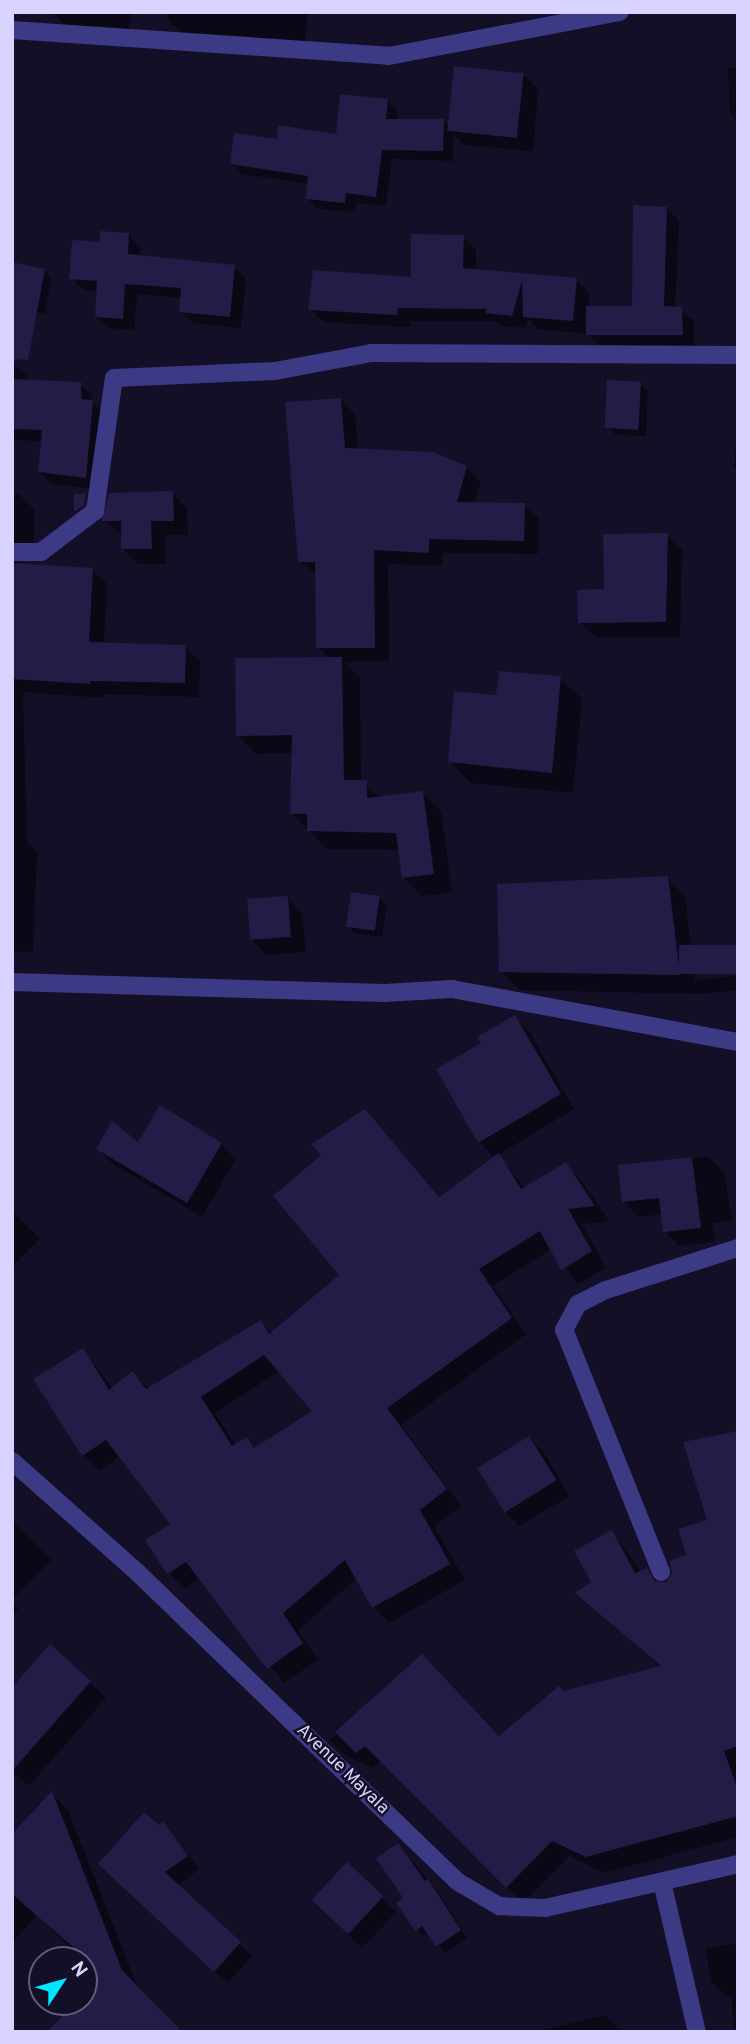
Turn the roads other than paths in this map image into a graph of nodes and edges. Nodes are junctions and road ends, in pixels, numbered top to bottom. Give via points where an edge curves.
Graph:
1 (620, 12) edge
2 (12, 30) edge
3 (738, 355) edge
4 (12, 552) edge
5 (12, 982) edge
6 (738, 1042) edge
7 (738, 1248) edge
8 (12, 1461) edge
9 (661, 1572) dead end
10 (738, 1864) edge
11 (662, 1882) junction
12 (697, 2032) edge

1 - 2 street via 388,56
3 - 4 street via 371,354 275,371 114,379 95,510 41,552
5 - 6 street via 385,993 452,989
7 - 9 street via 606,1290 578,1304 564,1330
8 - 11 street, Avenue Mayala via 138,1573 458,1882 499,1906 545,1908
10 - 11 street, Avenue Mayala
11 - 12 street

